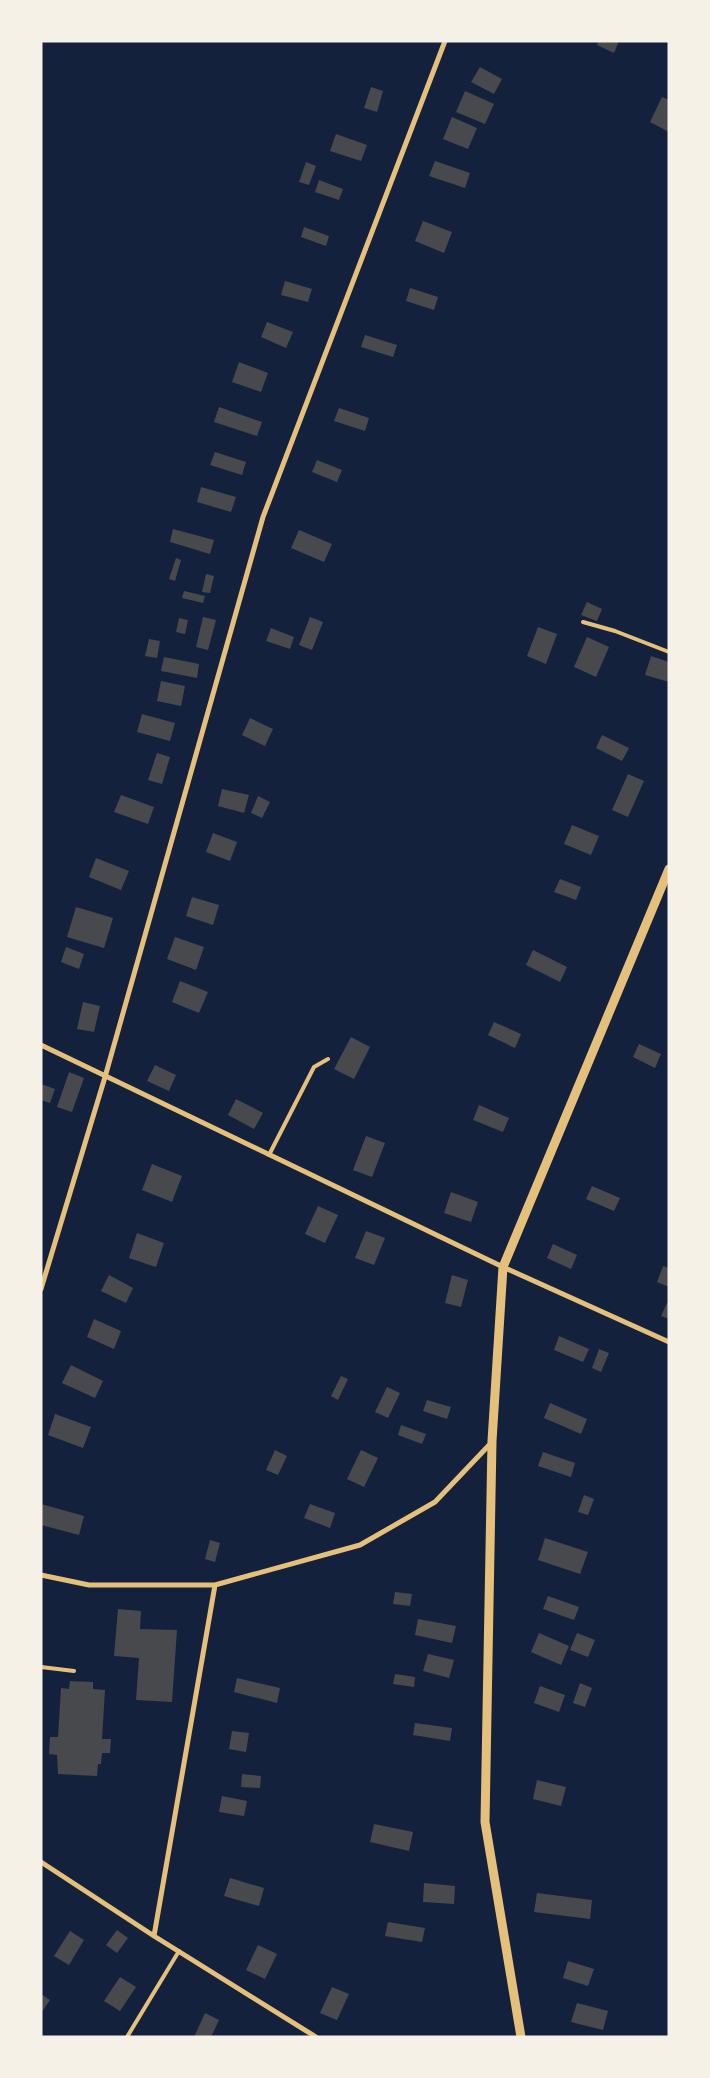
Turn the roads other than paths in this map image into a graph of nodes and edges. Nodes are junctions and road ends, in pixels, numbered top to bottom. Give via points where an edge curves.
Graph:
1 (445, 41) edge
2 (583, 622) dead end
3 (669, 652) edge
4 (669, 868) edge
5 (41, 1045) edge
6 (328, 1059) dead end
7 (106, 1077) junction
8 (269, 1155) junction
9 (503, 1267) junction
10 (41, 1289) edge
11 (669, 1342) edge
12 (492, 1442) junction
13 (41, 1575) edge
14 (215, 1585) junction
15 (41, 1667) edge
16 (74, 1671) dead end
17 (41, 1862) edge
18 (154, 1936) junction
19 (179, 1951) junction
20 (127, 2037) edge
21 (316, 2037) edge
22 (521, 2037) edge

1 - 7 street via 263,517
2 - 3 lane
4 - 9 street
5 - 7 street
6 - 8 lane via 314,1067
7 - 8 street
7 - 10 street
8 - 9 street
9 - 11 street
9 - 12 street
12 - 14 street via 435,1502 360,1545
12 - 22 street via 485,1822
13 - 14 street via 89,1585
14 - 18 street
15 - 16 lane
17 - 18 street
18 - 19 street
19 - 20 lane
19 - 21 street

